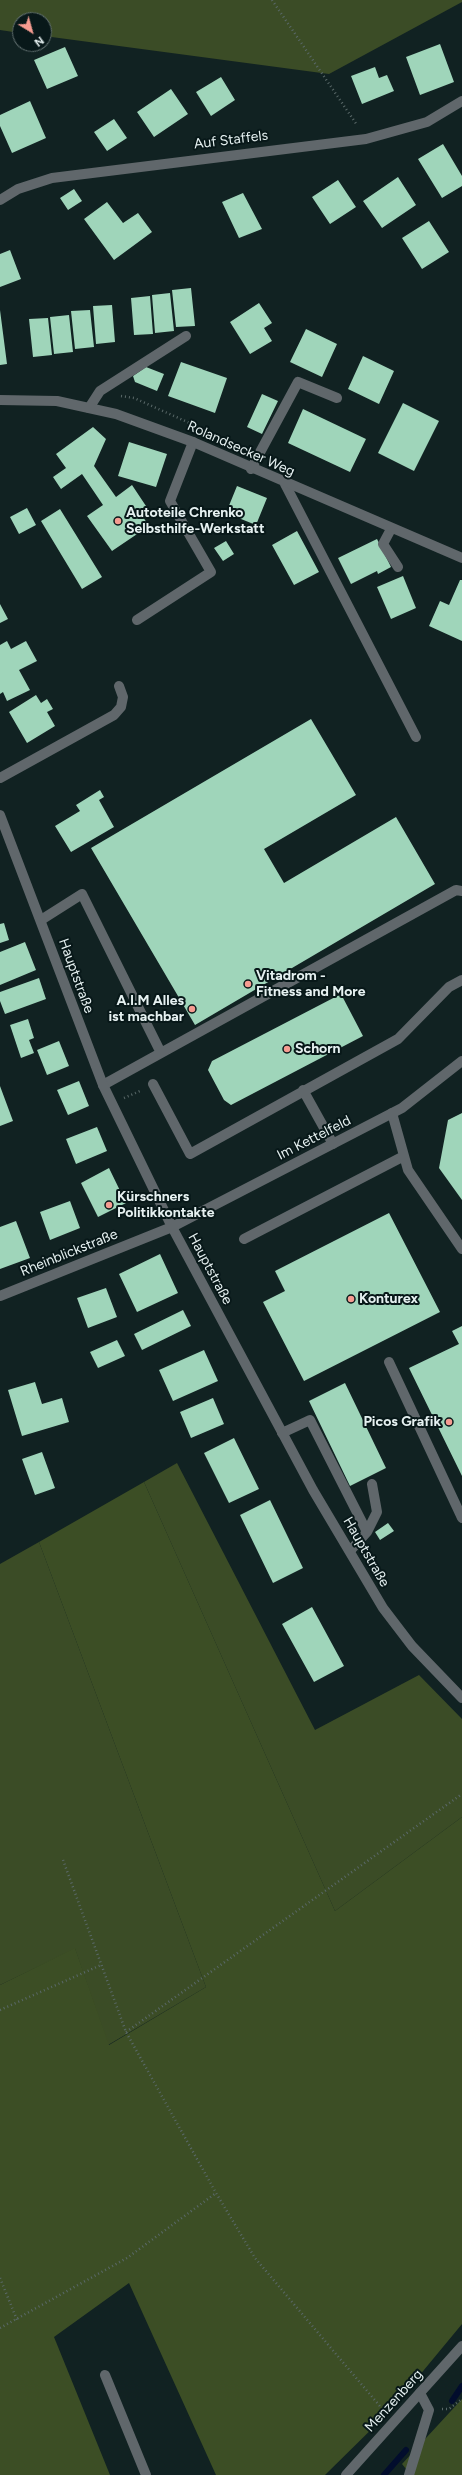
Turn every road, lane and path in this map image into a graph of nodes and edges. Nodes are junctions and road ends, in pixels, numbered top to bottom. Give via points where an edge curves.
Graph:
1 (272, 0) edge
2 (462, 101) edge
3 (366, 139) junction
4 (0, 200) edge
5 (186, 336) dead end
6 (337, 398) dead end
7 (0, 400) edge
8 (89, 408) junction
9 (193, 442) junction
10 (251, 469) junction
11 (285, 484) junction
12 (390, 529) junction
13 (462, 558) edge
14 (398, 568) dead end
15 (137, 620) dead end
16 (119, 686) dead end
17 (416, 737) dead end
18 (0, 778) edge
19 (0, 815) edge
20 (462, 891) edge
21 (41, 920) junction
22 (462, 980) edge
23 (161, 1053) junction
24 (462, 1061) edge
25 (154, 1084) dead end
26 (103, 1085) junction
27 (303, 1090) junction
28 (133, 1094) dead end
29 (124, 1099) dead end
30 (392, 1113) junction
31 (332, 1144) junction
32 (404, 1156) junction
33 (172, 1227) junction
34 (244, 1239) dead end
35 (462, 1249) edge
36 (0, 1296) edge
37 (389, 1362) dead end
38 (282, 1433) junction
39 (372, 1484) dead end
40 (462, 1518) edge
41 (367, 1532) junction
42 (350, 1551) junction
43 (462, 1698) edge
44 (462, 1794) edge
45 (63, 1860) dead end
46 (102, 1965) junction
47 (0, 2010) edge
48 (126, 2032) junction
49 (216, 2193) junction
50 (0, 2278) edge
51 (17, 2320) junction
52 (0, 2328) edge
53 (462, 2346) edge
54 (105, 2375) dead end
55 (420, 2393) junction
56 (462, 2399) edge
57 (429, 2410) junction
58 (393, 2422) junction
59 (146, 2475) edge
60 (346, 2475) edge
61 (409, 2475) edge

1 - 3 path
2 - 3 street, Auf Staffels via 426,122
3 - 4 street, Auf Staffels via 52,178 18,189
5 - 8 street via 100,392
6 - 10 street via 298,382
7 - 8 street, Rolandsecker Weg via 57,401
8 - 9 street, Rolandsecker Weg via 116,414
9 - 10 street, Rolandsecker Weg
9 - 15 street via 170,501 211,572
10 - 11 street, Rolandsecker Weg
11 - 12 street, Rolandsecker Weg
11 - 17 street
12 - 13 street, Rolandsecker Weg
12 - 14 street via 383,544
16 - 18 street via 123,697 114,715
19 - 21 street, Hauptstraße
20 - 23 street via 456,890
21 - 23 street via 82,894
21 - 26 street, Hauptstraße
22 - 27 street via 449,986 398,1039
23 - 26 street
24 - 30 street, Im Kettelfeld via 432,1087
25 - 27 street via 190,1154
26 - 33 street, Hauptstraße
27 - 31 street
28 - 29 path
30 - 31 street, Im Kettelfeld
30 - 32 street
31 - 33 street, Im Kettelfeld
32 - 34 street
32 - 35 street via 408,1170
33 - 36 street, Rheinblickstraße
33 - 38 street, Hauptstraße
37 - 40 street
38 - 41 street via 310,1420
38 - 42 street, Hauptstraße
39 - 41 street via 377,1512
41 - 42 street
42 - 43 street, Hauptstraße via 383,1608 412,1646
44 - 48 path
45 - 46 path
46 - 47 path
46 - 48 path
48 - 49 path
49 - 51 path via 127,2258
49 - 58 path via 255,2258
50 - 51 path
51 - 52 path
53 - 55 street, Menzenberg
54 - 59 street
55 - 57 street
55 - 58 street, Menzenberg
56 - 57 path via 449,2409
57 - 61 street
58 - 60 street, Menzenberg

